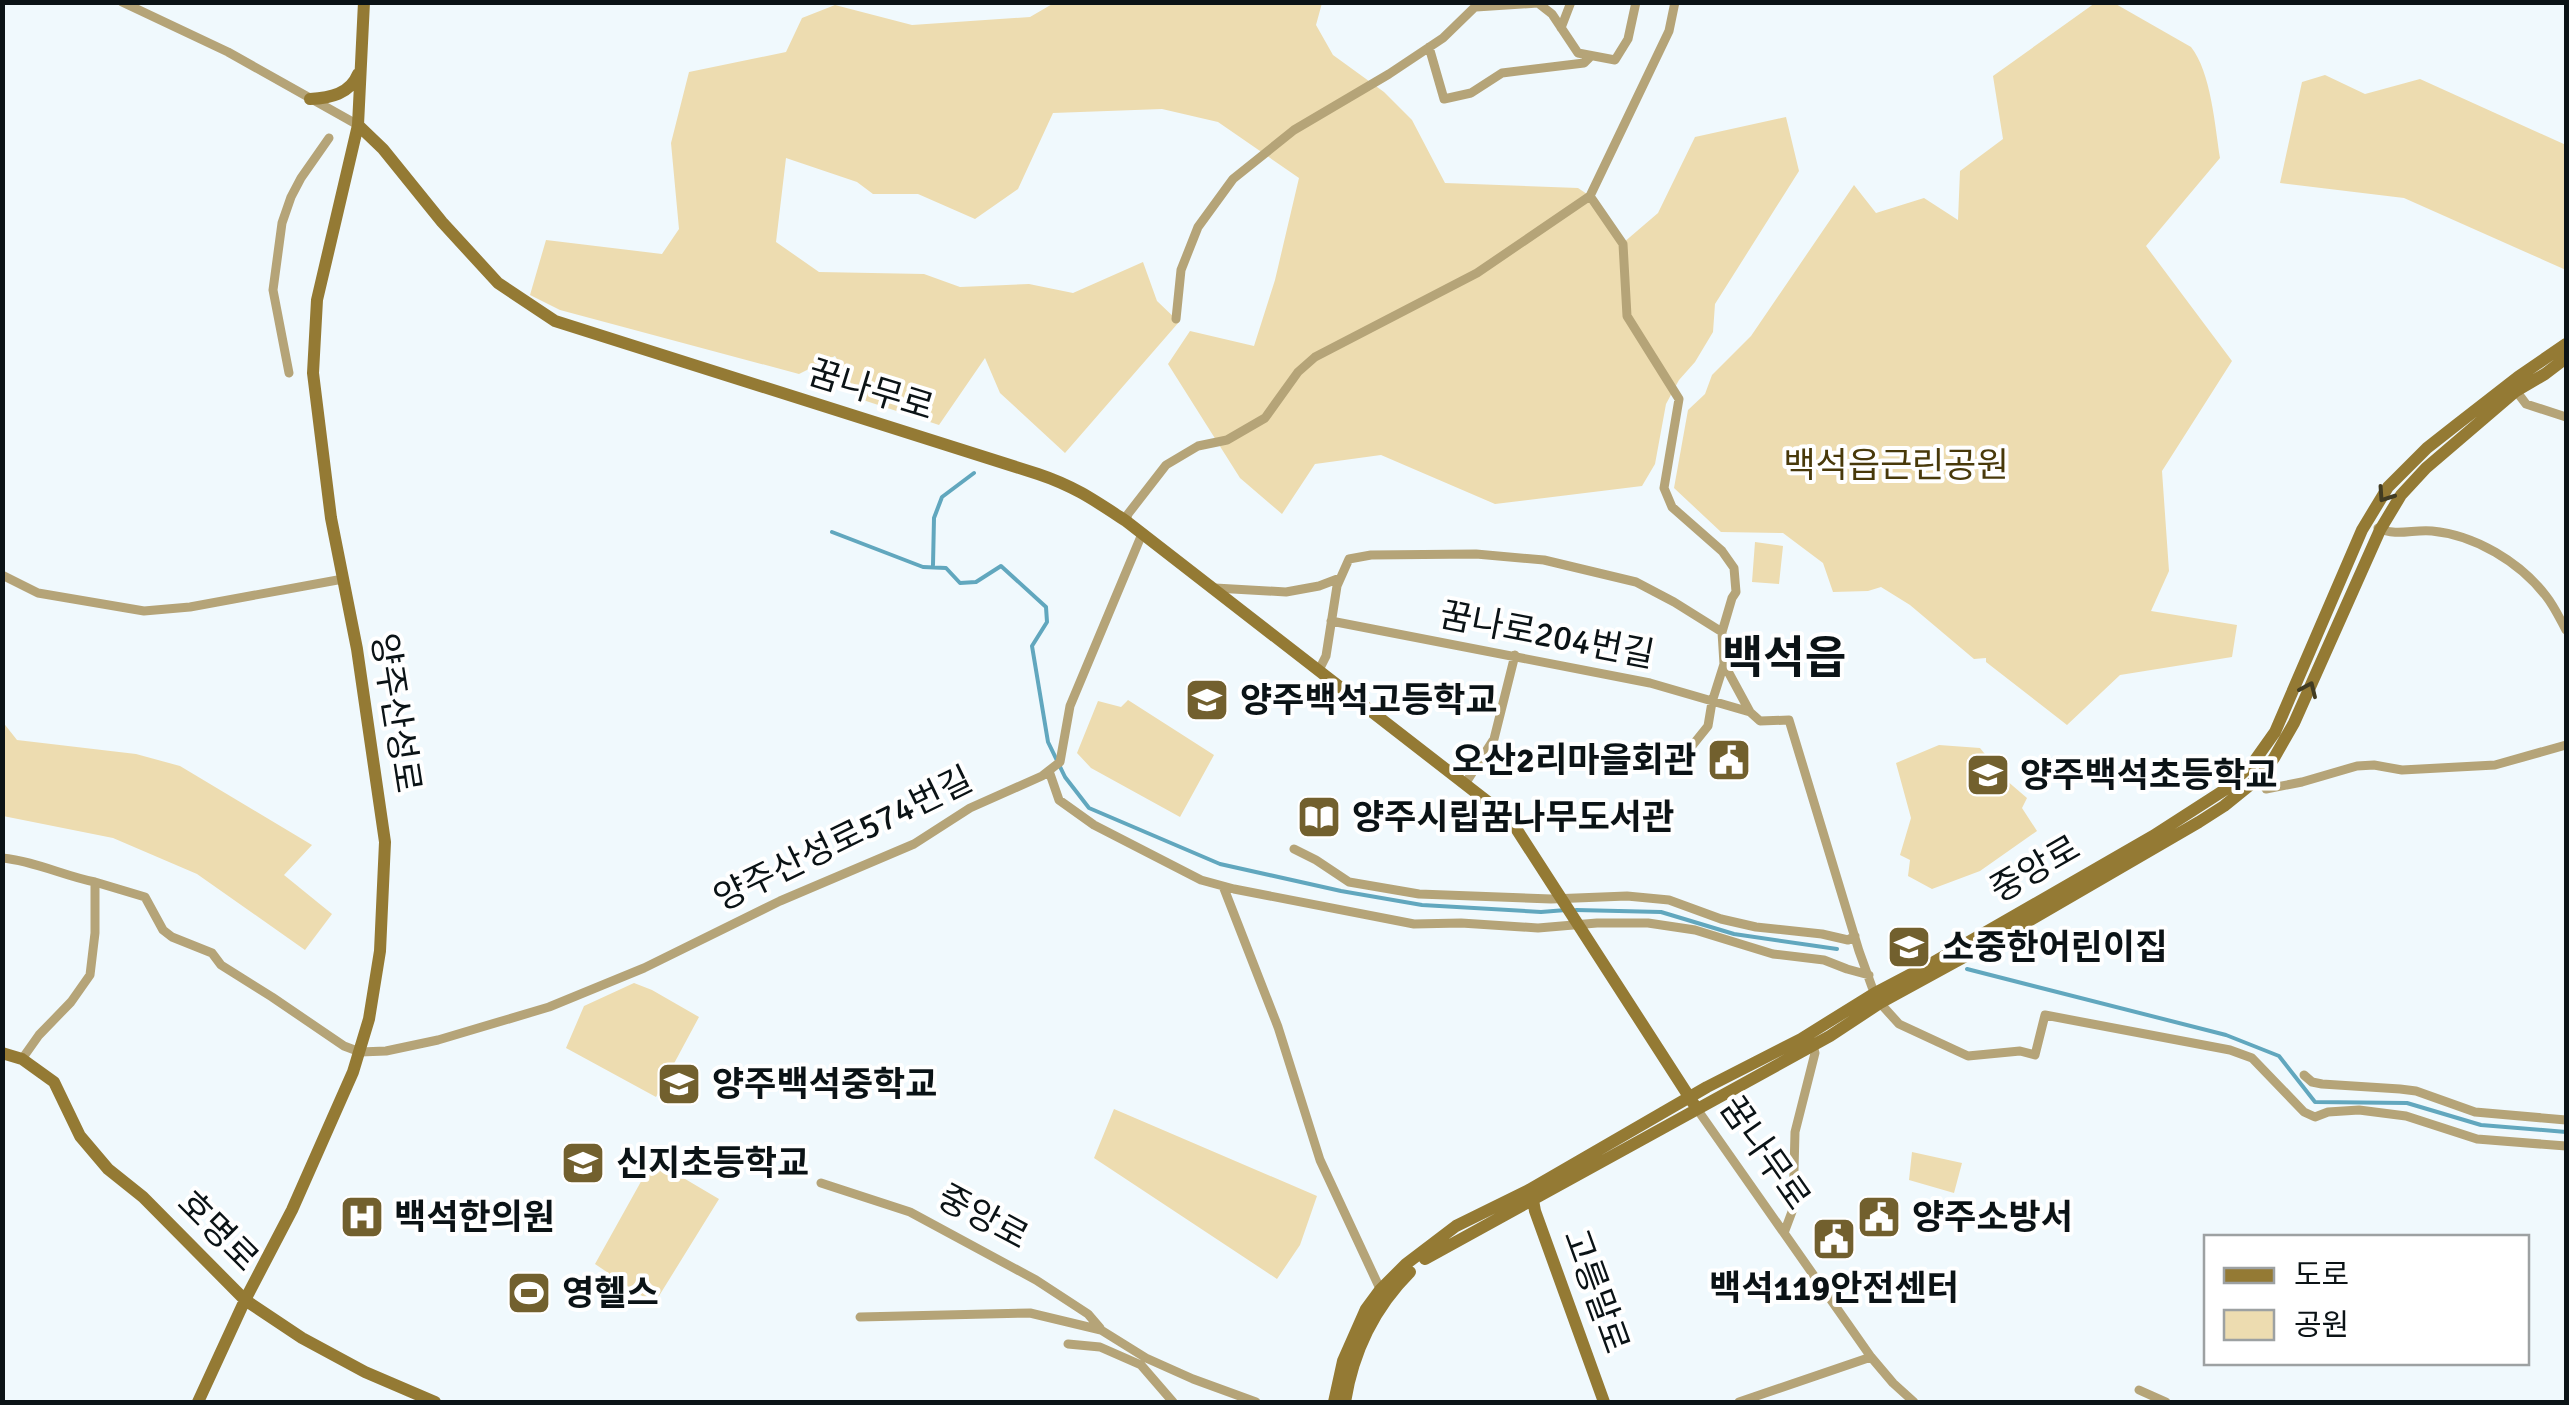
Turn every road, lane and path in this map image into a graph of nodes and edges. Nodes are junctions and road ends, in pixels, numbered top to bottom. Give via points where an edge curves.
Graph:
1 (122, 2) edge
2 (364, 2) edge
3 (1571, 2) edge
4 (1636, 2) edge
5 (1675, 2) edge
6 (1478, 5) edge
7 (1562, 28) junction
8 (1430, 47) junction
9 (1590, 57) junction
10 (362, 62) junction
11 (310, 99) junction
12 (358, 124) junction
13 (329, 138) dead end
14 (1590, 196) junction
15 (1176, 318) dead end
16 (2566, 344) edge
17 (2566, 358) edge
18 (289, 373) dead end
19 (2513, 387) junction
20 (2566, 417) edge
21 (1126, 521) junction
22 (2367, 522) junction
23 (2380, 530) junction
24 (1142, 534) junction
25 (2, 575) edge
26 (343, 578) junction
27 (1340, 578) junction
28 (1212, 588) junction
29 (1331, 620) junction
30 (2566, 630) edge
31 (1722, 632) junction
32 (1515, 655) junction
33 (1724, 664) junction
34 (1320, 670) junction
35 (1712, 702) junction
36 (1750, 712) junction
37 (2566, 744) edge
38 (1679, 762) dead end
39 (2253, 763) junction
40 (1054, 767) junction
41 (2260, 776) junction
42 (1465, 784) junction
43 (1294, 849) dead end
44 (2, 858) edge
45 (95, 882) junction
46 (1223, 886) junction
47 (1561, 900) junction
48 (1581, 926) junction
49 (1992, 935) junction
50 (1855, 936) junction
51 (1867, 971) junction
52 (1878, 998) junction
53 (1812, 1046) junction
54 (360, 1052) junction
55 (2, 1053) edge
56 (22, 1058) junction
57 (2304, 1074) dead end
58 (1694, 1103) junction
59 (2566, 1120) edge
60 (2566, 1146) edge
61 (822, 1183) dead end
62 (1533, 1200) junction
63 (1784, 1232) junction
64 (1383, 1295) junction
65 (245, 1300) junction
66 (860, 1317) dead end
67 (1102, 1330) junction
68 (1068, 1344) dead end
69 (1871, 1357) junction
70 (2139, 1390) dead end
71 (198, 1402) edge
72 (435, 1402) edge
73 (1173, 1402) edge
74 (1256, 1402) edge
75 (1334, 1402) edge
76 (1346, 1402) edge
77 (1604, 1402) edge
78 (1739, 1402) edge
79 (1914, 1402) edge
80 (2166, 1402) edge

1 - 11 street, 꿈나무로
2 - 10 street, 양주산성로
3 - 7 street
4 - 9 street via 1615,60
5 - 14 street via 1669,31
6 - 7 street via 1538,3
6 - 8 street
7 - 9 street via 1578,53
8 - 9 street via 1444,99 1471,94 1502,73
8 - 15 street via 1294,130 1233,180 1198,227 1181,270
10 - 11 street via 351,86 330,98
10 - 12 street, 양주산성로
11 - 12 street, 꿈나무로
12 - 21 street, 꿈나무로 via 489,274 555,320 1069,484
12 - 26 street, 양주산성로 via 317,300 312,374
13 - 18 street via 301,178 282,223 273,290
14 - 21 street via 1477,274 1315,357 1265,418 1166,466
14 - 31 street via 1622,244 1627,316 1679,399 1664,488 1672,507 1734,568 1736,592
16 - 19 street, 중앙로
17 - 19 street, 중앙로
19 - 20 street via 2526,404
19 -> 22 street, 중앙로 via 2428,448 2388,486
19 - 23 street, 중앙로 via 2426,468
21 - 24 street, 꿈나무로
22 - 23 street
22 - 39 street, 중앙로 via 2275,732
23 - 30 street via 2464,537 2511,562 2546,595
41 -> 23 street, 중앙로 via 2294,723
24 - 28 street, 꿈나무로
24 - 40 street via 1070,706
25 - 26 street via 38,592 144,612
26 - 54 street, 양주산성로 via 385,842 380,950
27 - 28 street via 1286,592
27 - 29 street
27 - 31 street via 1349,560 1371,555 1544,560 1636,582
28 - 34 street, 꿈나무로
29 - 32 street, 꿈나로204번길
29 - 34 street
31 - 33 street
32 - 35 street, 꿈나로204번길
32 - 42 street via 1494,739
33 - 35 street
33 - 36 street
34 - 42 street, 꿈나무로
35 - 36 street, 꿈나로204번길
35 - 38 street via 1708,726
36 - 50 street, 꿈나로204번길 via 1760,721 1789,720
37 - 41 street via 2496,766 2402,770 2374,764 2266,789
39 - 41 street
39 - 49 street, 중앙로 via 2199,808
40 - 46 street via 1059,800 1094,825
40 - 54 street, 양주산성로574번길 via 970,807 914,844 644,968 549,1007 438,1040
41 - 49 street, 중앙로 via 2224,806
42 - 47 street, 꿈나무로 via 1510,819
43 - 47 street via 1349,882 1419,894
44 - 45 street
45 - 54 street via 144,897 172,938 212,953 220,966
45 - 56 street via 90,975
46 - 48 street via 1414,924
46 - 64 street via 1320,1160
47 - 48 street, 꿈나무로
47 - 50 street via 1668,900 1756,926
48 - 51 street via 1648,922
48 - 58 street, 꿈나무로
49 - 52 street, 중앙로
50 - 51 street
51 - 52 street
52 - 53 street, 중앙로
52 - 58 street, 중앙로
52 - 60 street via 1899,1024 1968,1056 2020,1050 2035,1056 2046,1015 2252,1058 2315,1117 2359,1110 2406,1116 2477,1139
53 - 58 street, 중앙로
53 - 63 street via 1795,1132 1793,1209
54 - 65 street, 양주산성로
55 - 56 street, 호명로
56 - 65 street, 호명로 via 54,1082 80,1136 108,1169
57 - 59 street via 2322,1084 2416,1091 2475,1112
58 - 62 street, 중앙로
58 - 63 street, 꿈나무로
58 - 64 street, 중앙로 via 1456,1226 1406,1264
61 - 67 street, 중앙로 via 910,1212 1036,1280
62 - 64 street, 중앙로 via 1434,1252
62 - 77 street, 고릉말로
63 - 69 street, 꿈나무로
64 - 75 street, 중앙로 via 1366,1308 1348,1347
64 - 76 street, 중앙로 via 1357,1350
65 - 71 street, 양주산성로
65 - 72 street, 호명로 via 365,1372
66 - 67 street, 중앙로 via 1030,1313
67 - 74 street, 중앙로 via 1146,1358
68 - 73 street via 1100,1347 1141,1365
69 - 78 street
69 - 79 street, 꿈나무로
70 - 80 street

